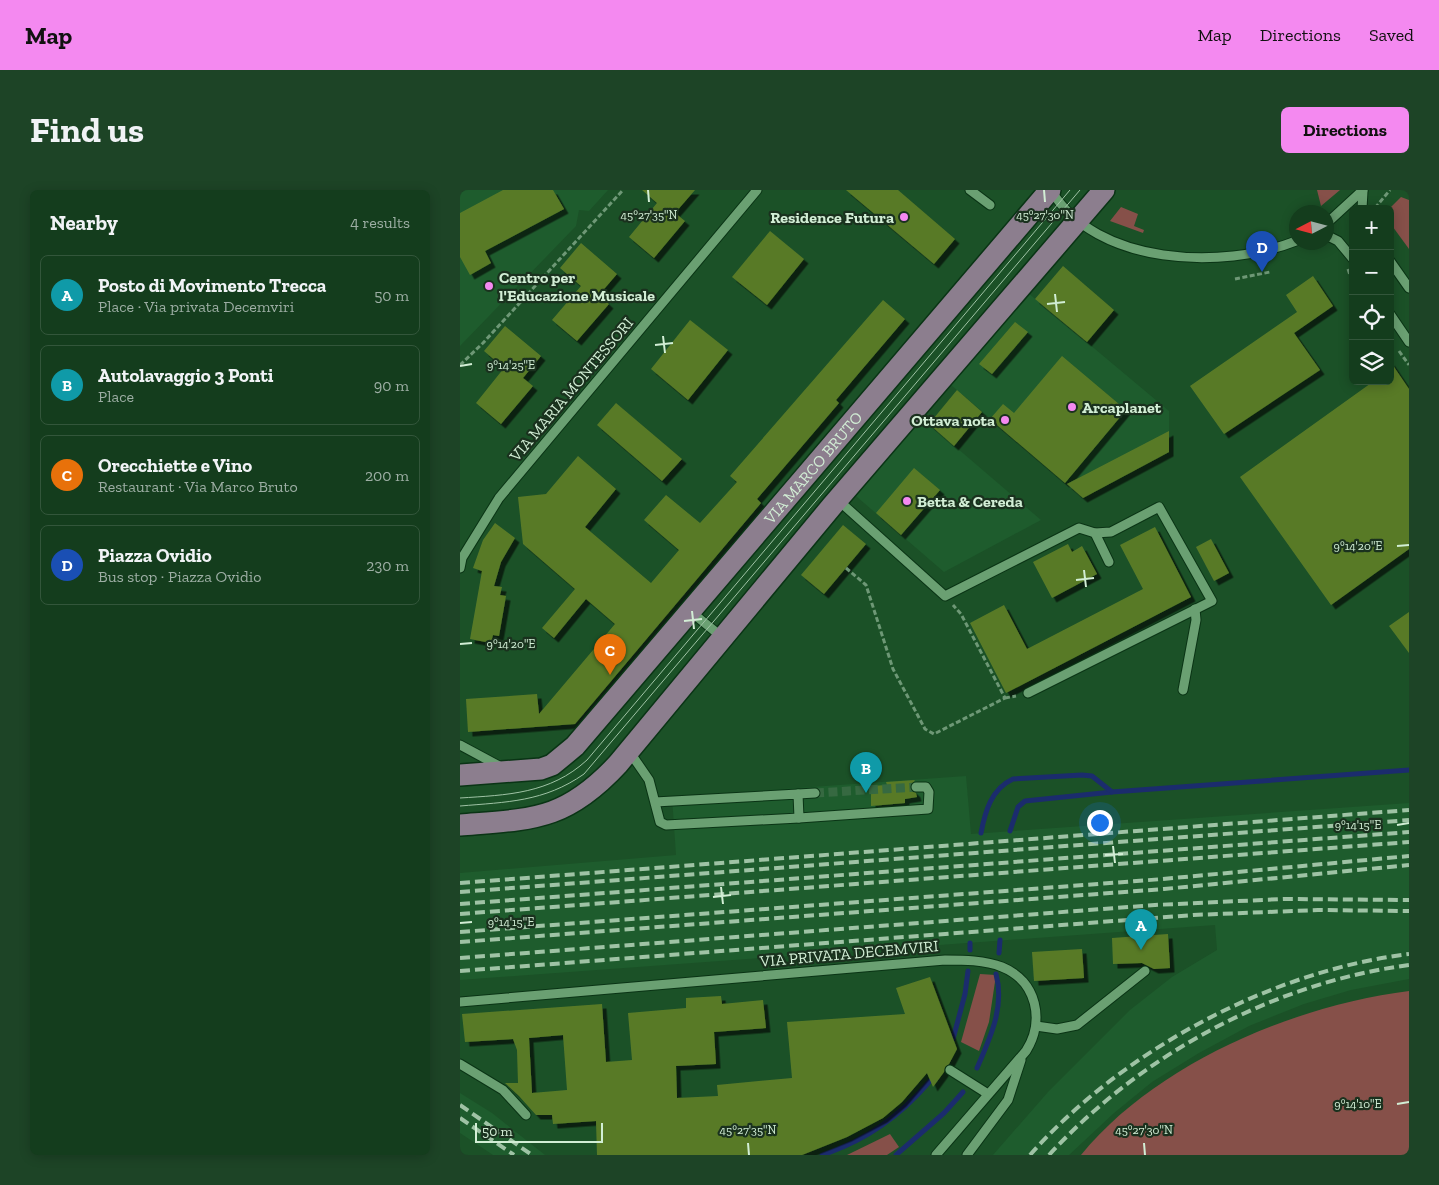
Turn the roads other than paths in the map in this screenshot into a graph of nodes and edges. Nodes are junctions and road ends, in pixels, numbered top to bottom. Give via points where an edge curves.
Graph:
1 (757, 190) edge
2 (970, 190) edge
3 (1050, 190) edge
4 (1104, 190) edge
5 (1363, 190) edge
6 (1362, 205) edge
7 (990, 206) dead end
8 (1334, 217) edge
9 (1078, 221) junction
10 (1334, 239) edge
11 (1289, 243) edge
12 (1349, 254) edge
13 (1394, 267) edge
14 (1409, 288) edge
15 (1394, 320) edge
16 (1409, 342) edge
17 (837, 500) junction
18 (1095, 533) junction
19 (1109, 562) dead end
20 (460, 568) edge
21 (1194, 609) junction
22 (690, 611) junction
23 (722, 637) junction
24 (1183, 690) dead end
25 (1028, 693) dead end
26 (460, 746) edge
27 (623, 757) junction
28 (510, 772) junction
29 (460, 775) edge
30 (916, 787) dead end
31 (815, 793) tunnel mouth
32 (798, 794) junction
33 (656, 802) junction
34 (799, 818) junction
35 (460, 825) edge
36 (1145, 972) dead end
37 (460, 1002) edge
38 (1036, 1026) junction
39 (1022, 1055) junction
40 (460, 1064) edge
41 (950, 1070) dead end
42 (988, 1094) junction
43 (526, 1115) dead end
44 (936, 1155) edge
45 (968, 1155) edge

1 - 20 street, VIA MARIA MONTESSORI via 499,498 462,558
2 - 7 street
3 - 9 street
3 - 22 main road, VIA MARCO BRUTO
4 - 9 main road
5 - 6 street
5 - 8 street
9 - 11 street via 1119,243 1183,258 1222,258 1256,253
9 - 17 main road
10 - 12 street
13 - 14 street
15 - 16 street
17 - 18 street via 945,596 1079,528
17 - 23 main road
18 - 19 street
18 - 21 street via 1111,532 1159,507 1212,601
21 - 24 street via 1196,620
21 - 25 street
22 - 23 street
22 - 28 main road, VIA MARCO BRUTO via 575,746 552,765
23 - 27 main road
26 - 28 street
27 - 33 street via 645,772
27 - 35 main road via 589,793 560,810 530,819
28 - 29 main road, VIA MARCO BRUTO
30 - 34 street via 926,786 928,810
31 - 32 street
32 - 33 street
32 - 34 street
33 - 34 street via 660,822 666,825
36 - 38 street via 1077,1025 1057,1029
37 - 38 street, VIA PRIVATA DECEMVIRI via 959,960 994,964 1014,973 1031,994
38 - 39 street, VIA PRIVATA DECEMVIRI
39 - 42 street, VIA PRIVATA DECEMVIRI
39 - 45 street via 1008,1100
40 - 43 street via 503,1090
41 - 42 street
42 - 44 street, VIA PRIVATA DECEMVIRI

